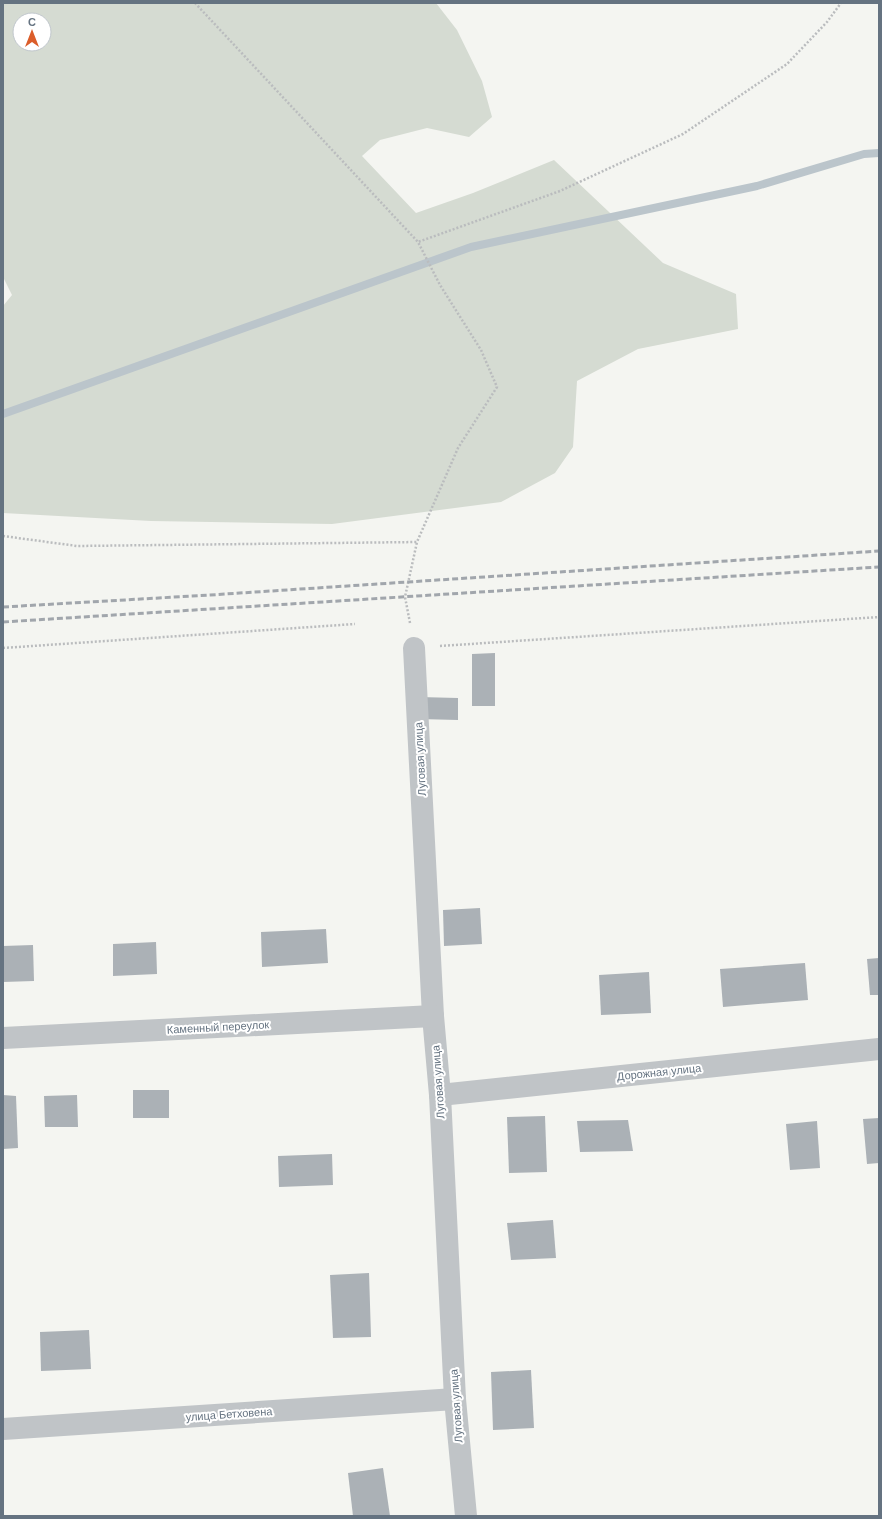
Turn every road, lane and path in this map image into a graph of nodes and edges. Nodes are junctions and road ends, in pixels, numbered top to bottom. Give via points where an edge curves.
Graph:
1 (195, 3) edge
2 (841, 3) edge
3 (418, 242) junction
4 (3, 536) edge
5 (417, 542) junction
6 (879, 617) edge
7 (355, 624) dead end
8 (3, 648) edge
9 (414, 648) junction
10 (433, 1016) junction
11 (3, 1038) edge
12 (879, 1049) edge
13 (440, 1095) junction
14 (455, 1400) junction
15 (3, 1429) edge
16 (466, 1516) edge

1 - 3 path
2 - 3 path via 827,22 787,64 683,134 560,191
3 - 5 path via 440,285 481,350 497,387 458,448
4 - 5 path via 77,546
5 - 9 path via 405,597
6 - 9 path
7 - 8 path
9 - 10 street, Луговая улица
10 - 11 street, Каменный переулок
10 - 13 street, Луговая улица
12 - 13 street, Дорожная улица
13 - 14 street, Луговая улица
14 - 15 street, улица Бетховена
14 - 16 street, Луговая улица

